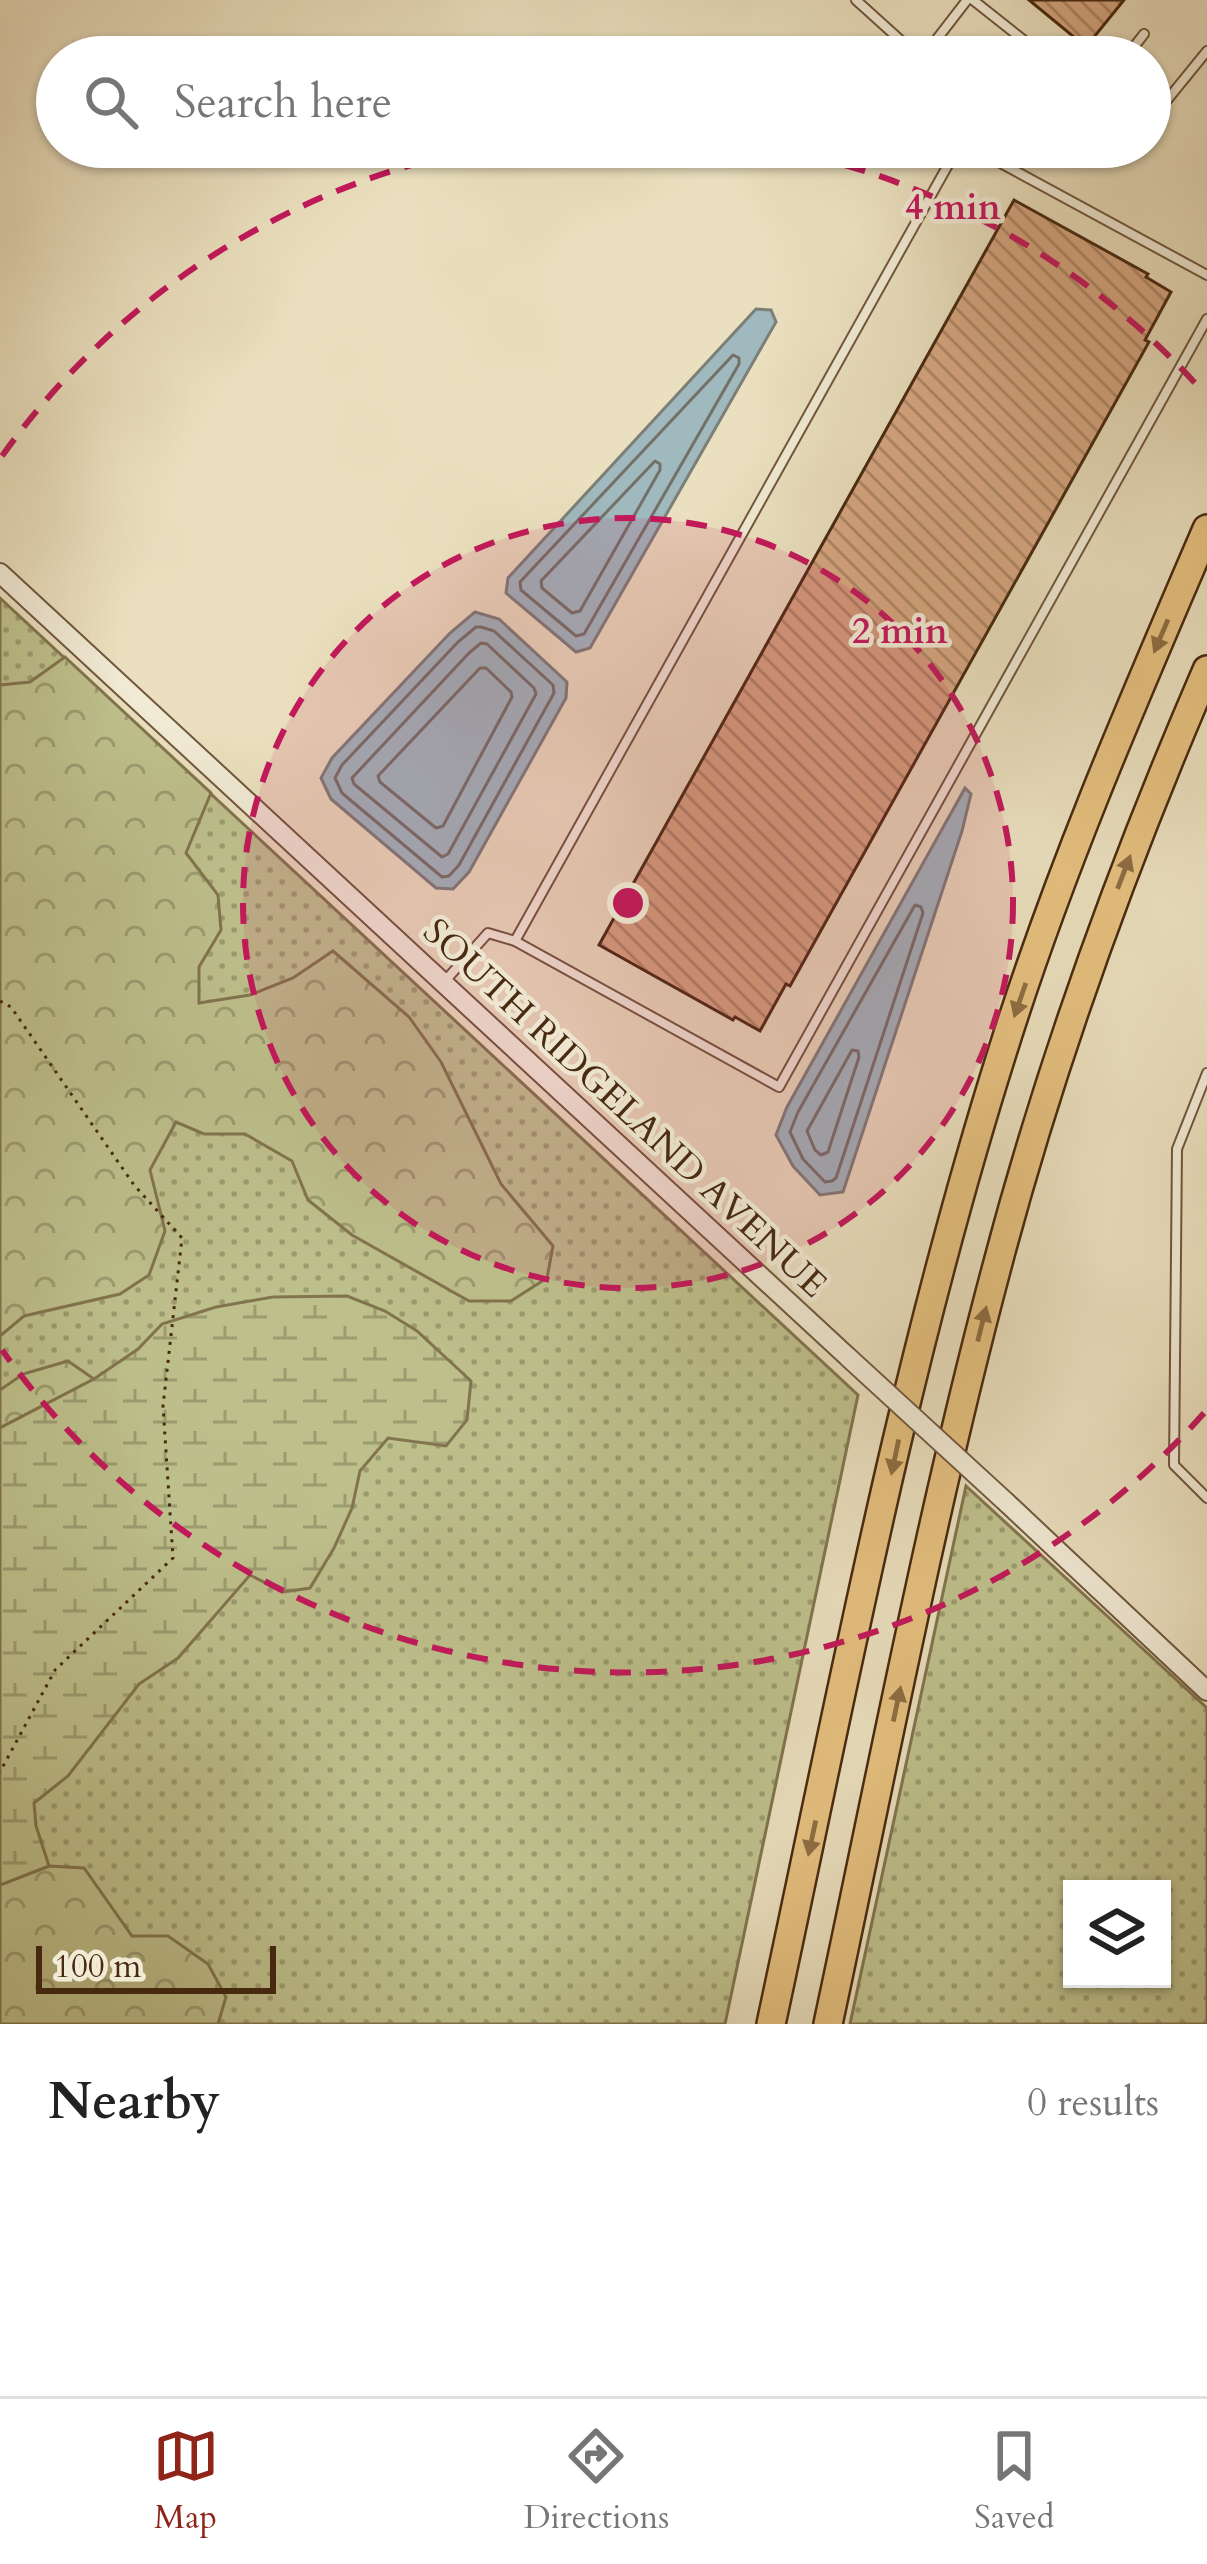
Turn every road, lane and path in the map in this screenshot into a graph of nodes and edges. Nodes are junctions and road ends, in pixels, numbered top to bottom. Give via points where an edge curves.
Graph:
1 (856, 0) edge
2 (970, 0) edge
3 (897, 36) edge
4 (939, 36) edge
5 (1018, 36) edge
6 (1207, 51) edge
7 (1171, 95) edge
8 (946, 168) edge
9 (1010, 168) edge
10 (1207, 274) edge
11 (1207, 319) edge
12 (1207, 529) edge
13 (0, 573) edge
14 (1207, 670) edge
15 (515, 940) junction
16 (443, 983) junction
17 (0, 1001) edge
18 (1207, 1073) edge
19 (1207, 1498) edge
20 (1207, 1690) edge
21 (0, 1772) edge
22 (771, 2024) edge
23 (828, 2024) edge

1 - 3 lane
2 - 4 lane
2 - 5 lane
6 - 7 lane
8 - 15 lane
9 - 10 lane
11 - 15 lane via 779,1087
12 -> 22 highway via 1070,858 996,1074 912,1377
13 - 16 street, SOUTH RIDGELAND AVENUE
23 -> 14 highway via 997,1266 1092,959
15 - 16 lane via 488,933
16 - 20 street, SOUTH RIDGELAND AVENUE, bridge
17 - 21 path via 182,1238 163,1406 173,1558 56,1670
18 - 19 lane via 1177,1149 1174,1465

